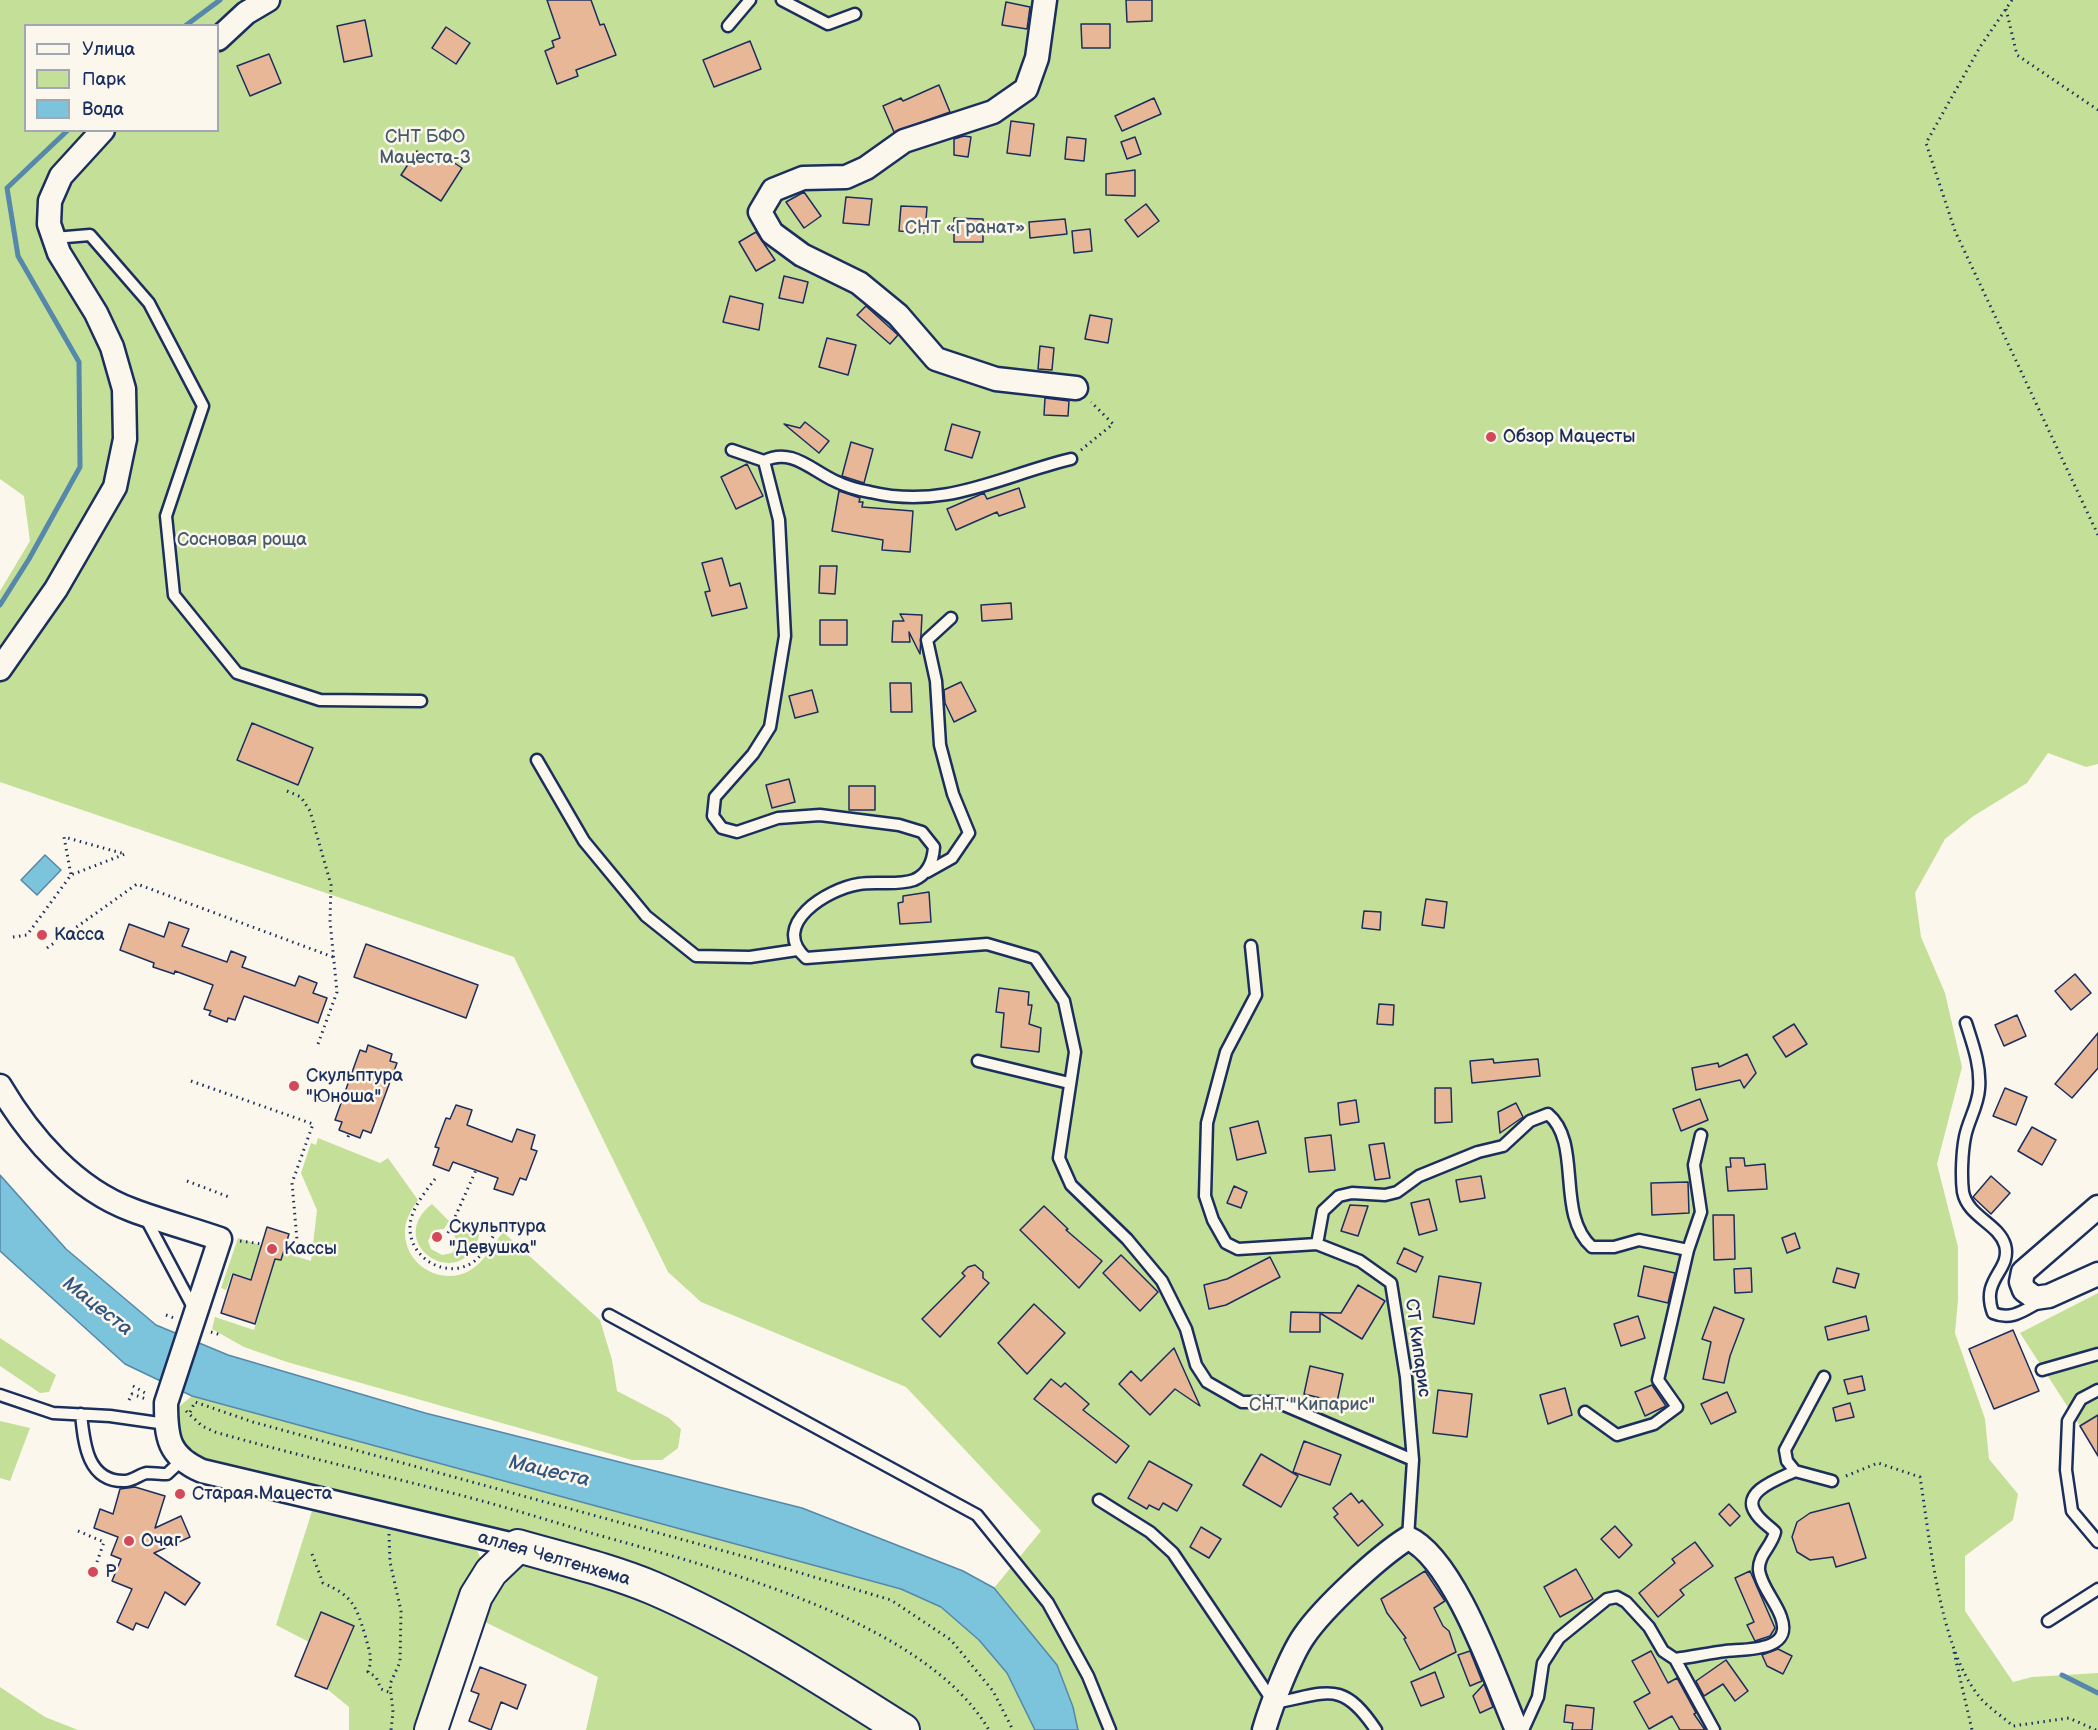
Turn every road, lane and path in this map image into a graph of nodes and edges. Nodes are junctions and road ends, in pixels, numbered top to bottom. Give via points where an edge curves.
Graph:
1 (268, 0) edge
2 (750, 0) edge
3 (782, 0) edge
4 (1045, 0) edge
5 (2012, 0) edge
6 (2005, 8) junction
7 (855, 14) dead end
8 (728, 27) dead end
9 (219, 38) edge
10 (2098, 110) edge
11 (101, 132) edge
12 (54, 238) junction
13 (1076, 388) joint
14 (732, 450) dead end
15 (1071, 459) joint
16 (764, 461) junction
17 (2098, 535) edge
18 (951, 618) dead end
19 (0, 669) edge
20 (421, 701) dead end
21 (537, 760) dead end
22 (286, 791) dead end
23 (924, 874) junction
24 (71, 875) junction
25 (13, 937) dead end
26 (1251, 946) dead end
27 (47, 948) dead end
28 (797, 950) junction
29 (333, 957) junction
30 (1966, 1023) dead end
31 (318, 1044) dead end
32 (978, 1061) dead end
33 (191, 1081) dead end
34 (1069, 1083) junction
35 (0, 1086) edge
36 (1701, 1135) dead end
37 (476, 1170) dead end
38 (435, 1179) dead end
39 (188, 1181) dead end
40 (229, 1197) dead end
41 (2098, 1208) edge
42 (143, 1213) junction
43 (499, 1225) dead end
44 (448, 1233) dead end
45 (297, 1240) dead end
46 (1317, 1244) junction
47 (1688, 1250) junction
48 (2098, 1274) edge
49 (2049, 1296) junction
50 (609, 1315) dead end
51 (198, 1324) junction
52 (221, 1335) dead end
53 (2098, 1354) edge
54 (2042, 1370) dead end
55 (1824, 1377) dead end
56 (133, 1386) dead end
57 (2098, 1390) edge
58 (145, 1393) dead end
59 (0, 1395) edge
60 (158, 1397) junction
61 (129, 1400) dead end
62 (190, 1412) dead end
63 (1585, 1412) dead end
64 (81, 1414) junction
65 (166, 1424) junction
66 (180, 1458) junction
67 (1413, 1460) junction
68 (1795, 1471) junction
69 (1832, 1481) joint
70 (1100, 1500) dead end
71 (389, 1529) dead end
72 (78, 1531) dead end
73 (1408, 1538) junction
74 (2098, 1542) edge
75 (518, 1546) junction
76 (312, 1554) dead end
77 (92, 1575) dead end
78 (2098, 1589) edge
79 (2048, 1621) dead end
80 (1953, 1647) junction
81 (1675, 1659) junction
82 (391, 1693) junction
83 (1274, 1703) junction
84 (2013, 1726) junction
85 (391, 1730) edge
86 (431, 1730) edge
87 (903, 1730) edge
88 (1013, 1730) edge
89 (1110, 1730) edge
90 (1264, 1730) edge
91 (1377, 1730) edge
92 (1517, 1730) edge
93 (1523, 1730) edge
94 (1714, 1730) edge
95 (1972, 1730) edge
96 (2020, 1730) edge
97 (2096, 1730) edge

1 - 9 street via 246,13
2 - 8 lane
3 - 7 lane via 828,24
4 - 13 street via 1036,57 1026,89 993,112 904,141 846,177 803,178 773,190 760,212 772,232 802,255 859,283 898,315 936,359 996,379
5 - 6 path
6 - 10 path via 2017,55
6 - 17 path via 1926,143 1955,231
11 - 12 street via 61,176 50,201 49,224
12 - 19 street via 112,347 124,389 124,439 115,487 56,589
12 - 20 lane via 90,235 149,303 203,406 166,516 174,595 237,673 320,700
13 - 15 path via 1113,424
14 - 16 lane
15 - 16 lane via 1024,470 945,497 870,492 836,481 794,457 775,455
16 - 23 lane via 779,520 785,636 770,727 753,754 715,797 713,816 722,828 737,832 778,818 820,814 899,825 922,832 934,847 933,860
18 - 23 lane via 927,640 936,681 940,746 969,833 952,858
21 - 28 lane via 584,841 646,916 696,956 750,957
22 - 29 path via 301,797 310,811 322,850 331,885
23 - 28 lane via 892,884 858,884 809,908 796,922
24 - 24 path via 94,865 125,854 64,837
24 - 25 path via 27,935
26 - 46 lane via 1256,995 1226,1052 1207,1123 1205,1196 1226,1243 1239,1249
27 - 29 path via 138,884
28 - 34 lane via 806,958 987,944 1035,958 1064,1001 1075,1052
29 - 31 path via 337,992
30 - 49 lane via 1979,1065 1979,1091 1965,1138 1963,1192 1970,1209 1997,1233 2004,1245 2005,1262 1991,1283 1989,1301 1993,1313 2004,1318 2017,1315
32 - 34 lane
33 - 45 path via 313,1124 292,1183
34 - 67 lane via 1059,1158 1071,1185 1127,1239 1162,1281 1186,1329 1196,1365 1207,1382 1242,1402 1277,1402
35 - 42 street via 15,1111 56,1158 94,1189
36 - 47 lane via 1694,1165 1701,1212
37 - 44 path
38 - 43 path via 411,1221 413,1241 423,1258 446,1268 471,1263 481,1255
39 - 40 path
41 - 49 street via 2023,1272 2021,1282 2030,1296
42 - 51 lane
42 - 51 street via 220,1239
46 - 47 lane via 1323,1211 1340,1196 1352,1192 1397,1192 1419,1176 1503,1146 1530,1121 1548,1114 1556,1120 1563,1142 1574,1220 1580,1236 1592,1247 1614,1247 1638,1240
46 - 67 lane, СТ Кипарис via 1360,1261 1391,1283 1406,1377
47 - 63 lane via 1658,1380 1677,1407 1654,1424 1617,1436
48 - 49 street
50 - 89 lane via 977,1515 1048,1603 1088,1676
51 - 52 path
51 - 60 street
53 - 54 lane
55 - 68 lane via 1785,1450
56 - 58 path
57 - 74 lane via 2081,1399 2068,1421 2066,1470 2072,1511
59 - 64 lane via 53,1413
60 - 61 path via 147,1400 132,1394
60 - 65 street
62 - 88 path via 195,1401 253,1422 891,1600 951,1640 993,1691
64 - 65 lane
64 - 66 lane via 88,1456 93,1467 106,1478 127,1481 148,1473 166,1474
65 - 66 street via 170,1443
66 - 75 street, аллея Челтенхема via 202,1471
67 - 73 lane, СТ Кипарис
68 - 69 lane
68 - 81 lane via 1756,1492 1752,1500 1753,1510 1775,1532 1761,1558 1759,1572 1782,1618 1783,1632 1778,1640 1749,1651
69 - 80 path via 1878,1463 1920,1477 1941,1602
70 - 83 lane via 1150,1532 1173,1553
71 - 82 path via 390,1562 401,1611 400,1662 390,1684
72 - 77 path via 104,1542
73 - 83 street via 1344,1592 1304,1636
73 - 92 street via 1423,1545 1469,1616
75 - 86 main road via 491,1572 476,1596
75 - 87 main road, аллея Челтенхема via 652,1588 740,1631
76 - 82 path via 323,1583 342,1591 358,1609 373,1660 368,1672 376,1677 381,1689
78 - 79 lane
80 - 84 path via 1978,1695
80 - 95 path
81 - 93 lane via 1663,1651 1649,1627 1626,1602 1617,1597 1607,1599 1559,1638 1543,1663 1538,1697
81 - 94 lane
82 - 85 path
83 - 90 street
83 - 91 lane via 1330,1693 1347,1696
84 - 96 path
84 - 97 path via 2069,1718

